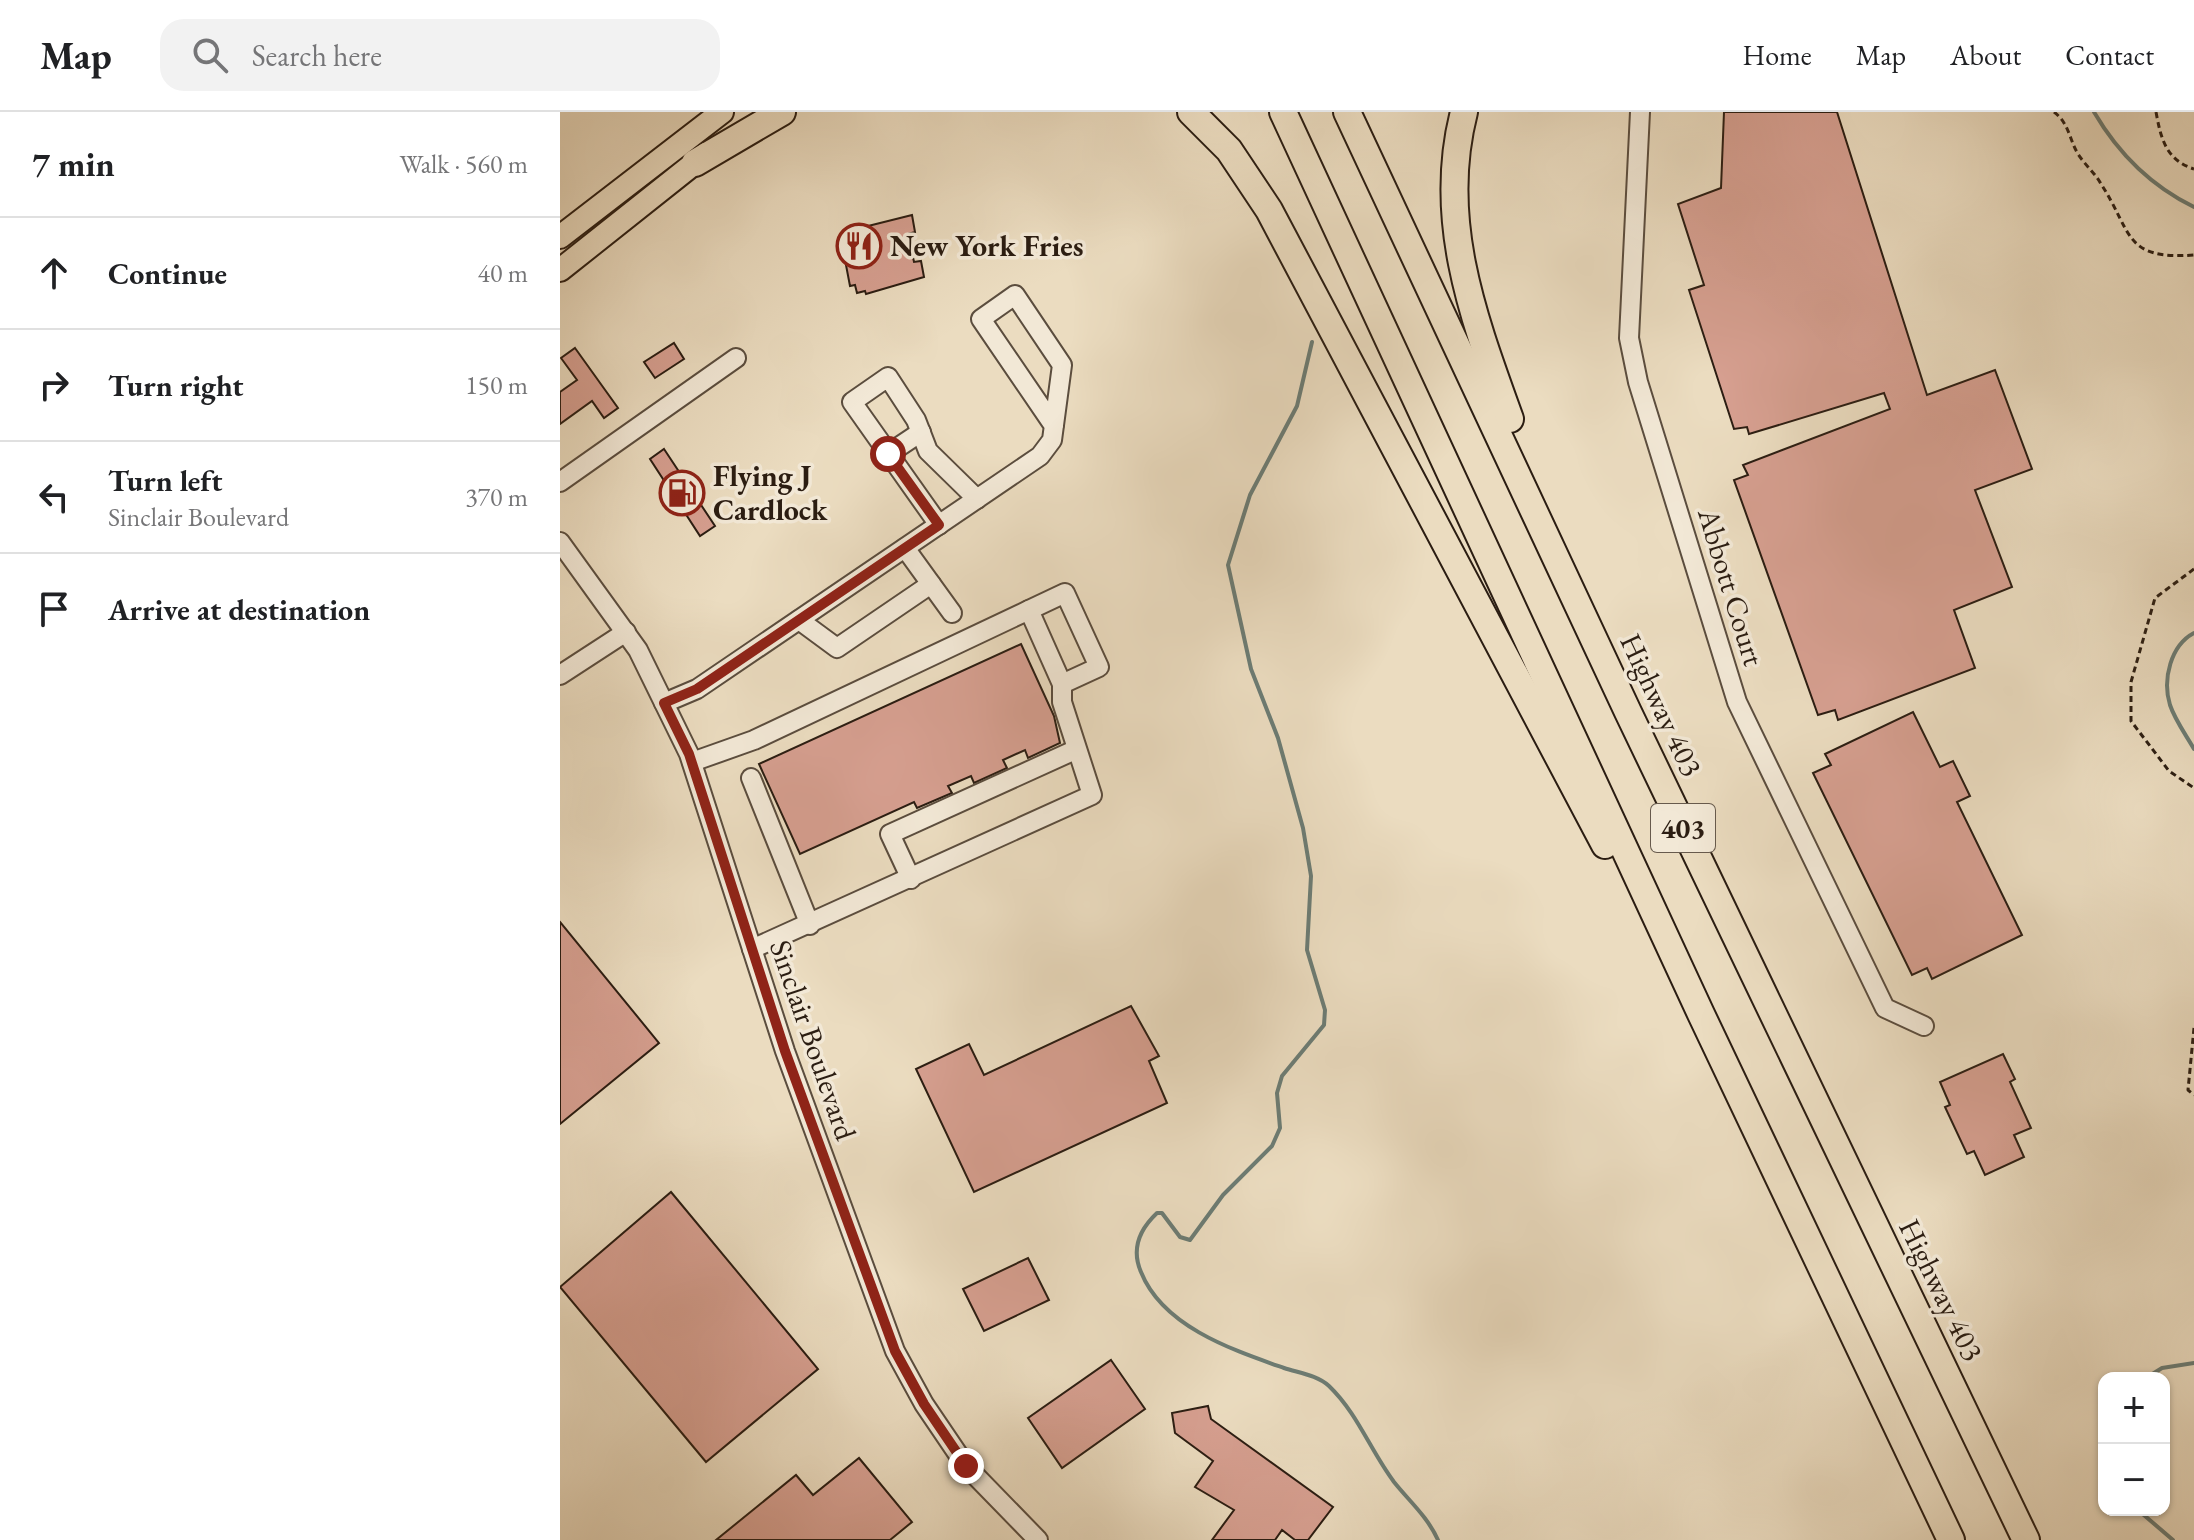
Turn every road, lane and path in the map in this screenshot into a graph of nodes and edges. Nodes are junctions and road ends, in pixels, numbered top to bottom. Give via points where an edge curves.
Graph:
1 (722, 112) edge
2 (758, 112) edge
3 (782, 112) edge
4 (1191, 112) edge
5 (1283, 112) edge
6 (1347, 112) edge
7 (1464, 112) edge
8 (1640, 112) edge
9 (2054, 112) edge
10 (2156, 112) edge
11 (695, 163) junction
12 (2194, 169) edge
13 (560, 237) edge
14 (2194, 255) edge
15 (560, 270) edge
16 (736, 358) dead end
17 (1054, 426) junction
18 (921, 432) junction
19 (888, 454) junction
20 (560, 482) edge
21 (977, 499) junction
22 (939, 525) junction
23 (560, 542) edge
24 (905, 548) junction
25 (2194, 569) edge
26 (931, 584) junction
27 (1029, 610) junction
28 (952, 613) dead end
29 (799, 620) junction
30 (626, 632) junction
31 (560, 675) edge
32 (1062, 684) junction
33 (664, 703) junction
34 (1628, 712) junction
35 (1075, 750) junction
36 (692, 762) junction
37 (751, 778) dead end
38 (2194, 788) edge
39 (911, 879) junction
40 (810, 925) junction
41 (752, 949) junction
42 (1701, 1014) junction
43 (1924, 1026) dead end
44 (2194, 1028) edge
45 (2194, 1095) edge
46 (1038, 1540) edge
47 (1951, 1540) edge
48 (2026, 1540) edge

1 - 13 main road
2 - 11 main road
3 - 11 highway
4 - 42 highway via 1229,150 1269,210 1669,967
5 - 42 highway, 403
6 - 34 highway, Highway 403 / 403
7 - 34 highway via 1454,209 1470,309 1526,462 1622,676
8 - 43 street, Abbott Court via 1629,338 1737,702 1885,1008
9 - 14 path via 2064,120 2078,154 2140,248 2162,257
10 - 12 path via 2162,141 2177,163
11 - 15 main road
16 - 20 street
17 - 17 street via 1062,365 1015,295 981,319
17 - 21 street via 1052,440 1040,456
18 - 19 street
18 - 19 street via 888,377 852,402
18 - 21 street via 928,451
19 - 22 street
21 - 22 street
22 - 24 street
23 - 30 street, Sinclair Boulevard
24 - 26 street
24 - 29 street
25 - 38 path via 2155,598 2131,682 2131,721 2169,771
26 - 28 street
26 - 29 street via 837,648
27 - 32 street
27 - 32 street via 1065,593 1099,667
27 - 36 street via 754,740
29 - 33 street via 697,689
30 - 31 street
30 - 33 street, Sinclair Boulevard
32 - 35 street
33 - 36 street, Sinclair Boulevard
34 - 48 highway, Highway 403 / 403
35 - 39 street via 1092,795
35 - 39 street via 890,834
36 - 41 street, Sinclair Boulevard
37 - 40 street
39 - 40 street
40 - 41 street
41 - 46 street, Sinclair Boulevard via 895,1351 966,1466
42 - 47 highway, 403
44 - 45 path via 2188,1090

